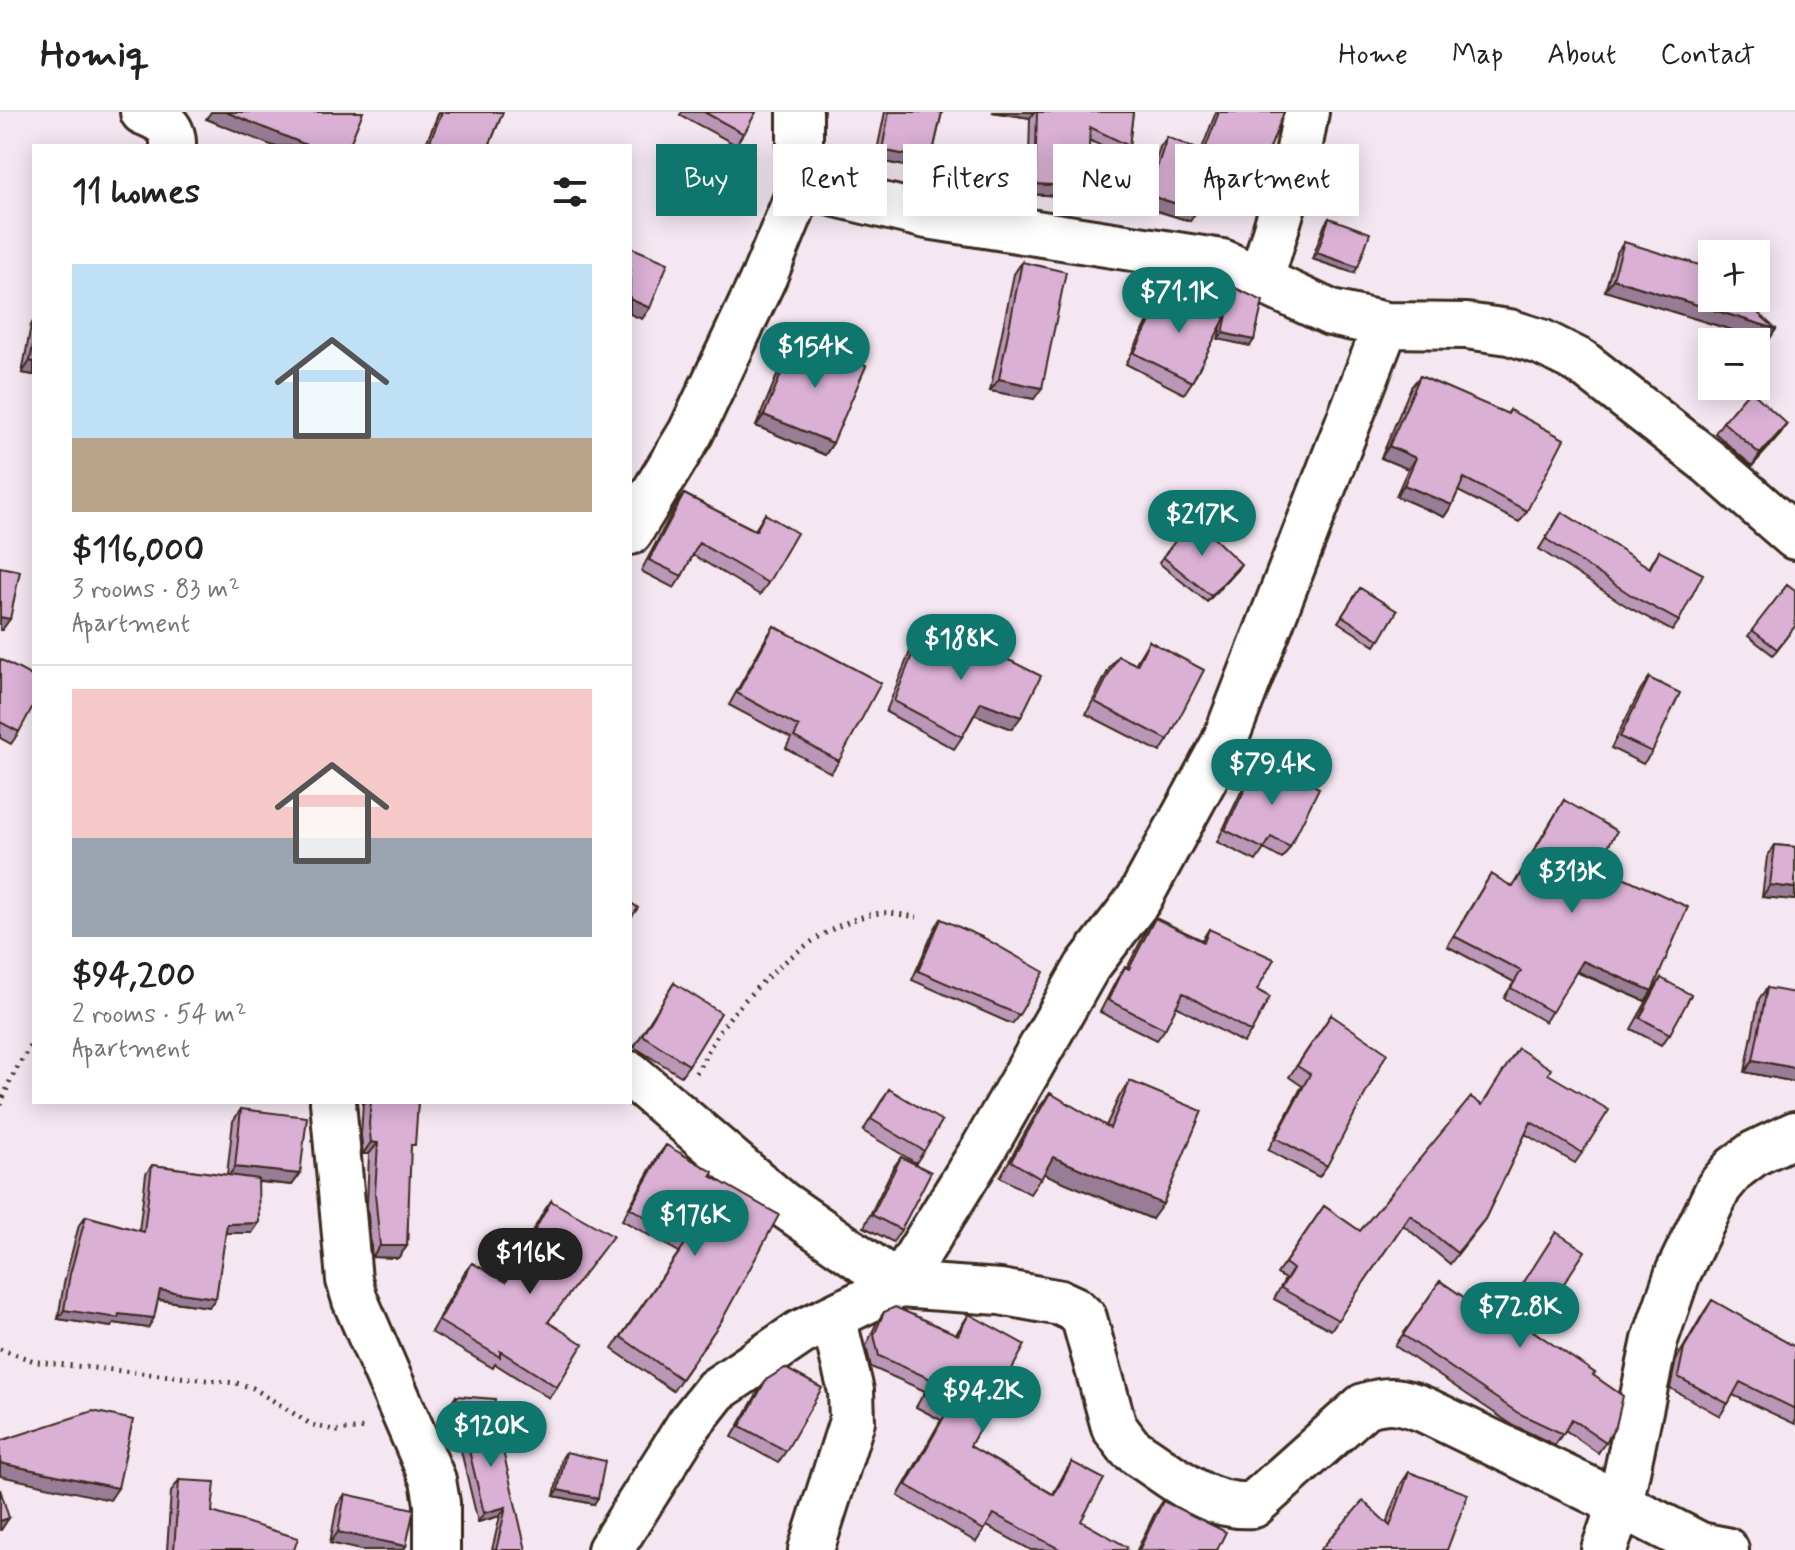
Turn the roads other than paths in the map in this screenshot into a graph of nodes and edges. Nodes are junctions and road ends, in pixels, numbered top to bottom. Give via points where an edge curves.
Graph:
1 (143, 112) edge
2 (800, 112) edge
3 (1306, 112) edge
4 (173, 144) edge
5 (800, 144) edge
6 (887, 206) edge
7 (789, 216) edge
8 (1261, 279) junction
9 (1386, 325) junction
10 (632, 529) edge
11 (1795, 537) edge
12 (632, 1076) edge
13 (333, 1104) edge
14 (1795, 1134) edge
15 (899, 1285) junction
16 (833, 1317) junction
17 (1620, 1504) junction
18 (437, 1550) edge
19 (610, 1550) edge
20 (811, 1550) edge
21 (1604, 1550) edge
22 (1726, 1550) edge

1 - 4 street via 169,126
2 - 5 street
3 - 8 street
6 - 8 street via 1222,262
7 - 10 street via 691,432
8 - 9 street via 1331,313
9 - 11 street via 1509,332 1581,362
9 - 15 street via 1224,743 1139,899 1087,967
12 - 15 street via 781,1203
13 - 18 street via 349,1280 433,1480
14 - 17 street via 1755,1153 1719,1187 1678,1273 1655,1340
15 - 16 street
15 - 17 street via 1000,1292 1074,1309 1084,1318 1114,1427 1129,1447 1215,1503 1253,1505 1364,1406 1384,1400 1425,1410
16 - 19 street via 716,1390
16 - 20 street via 851,1391 852,1421
17 - 21 street
17 - 22 street via 1700,1545

